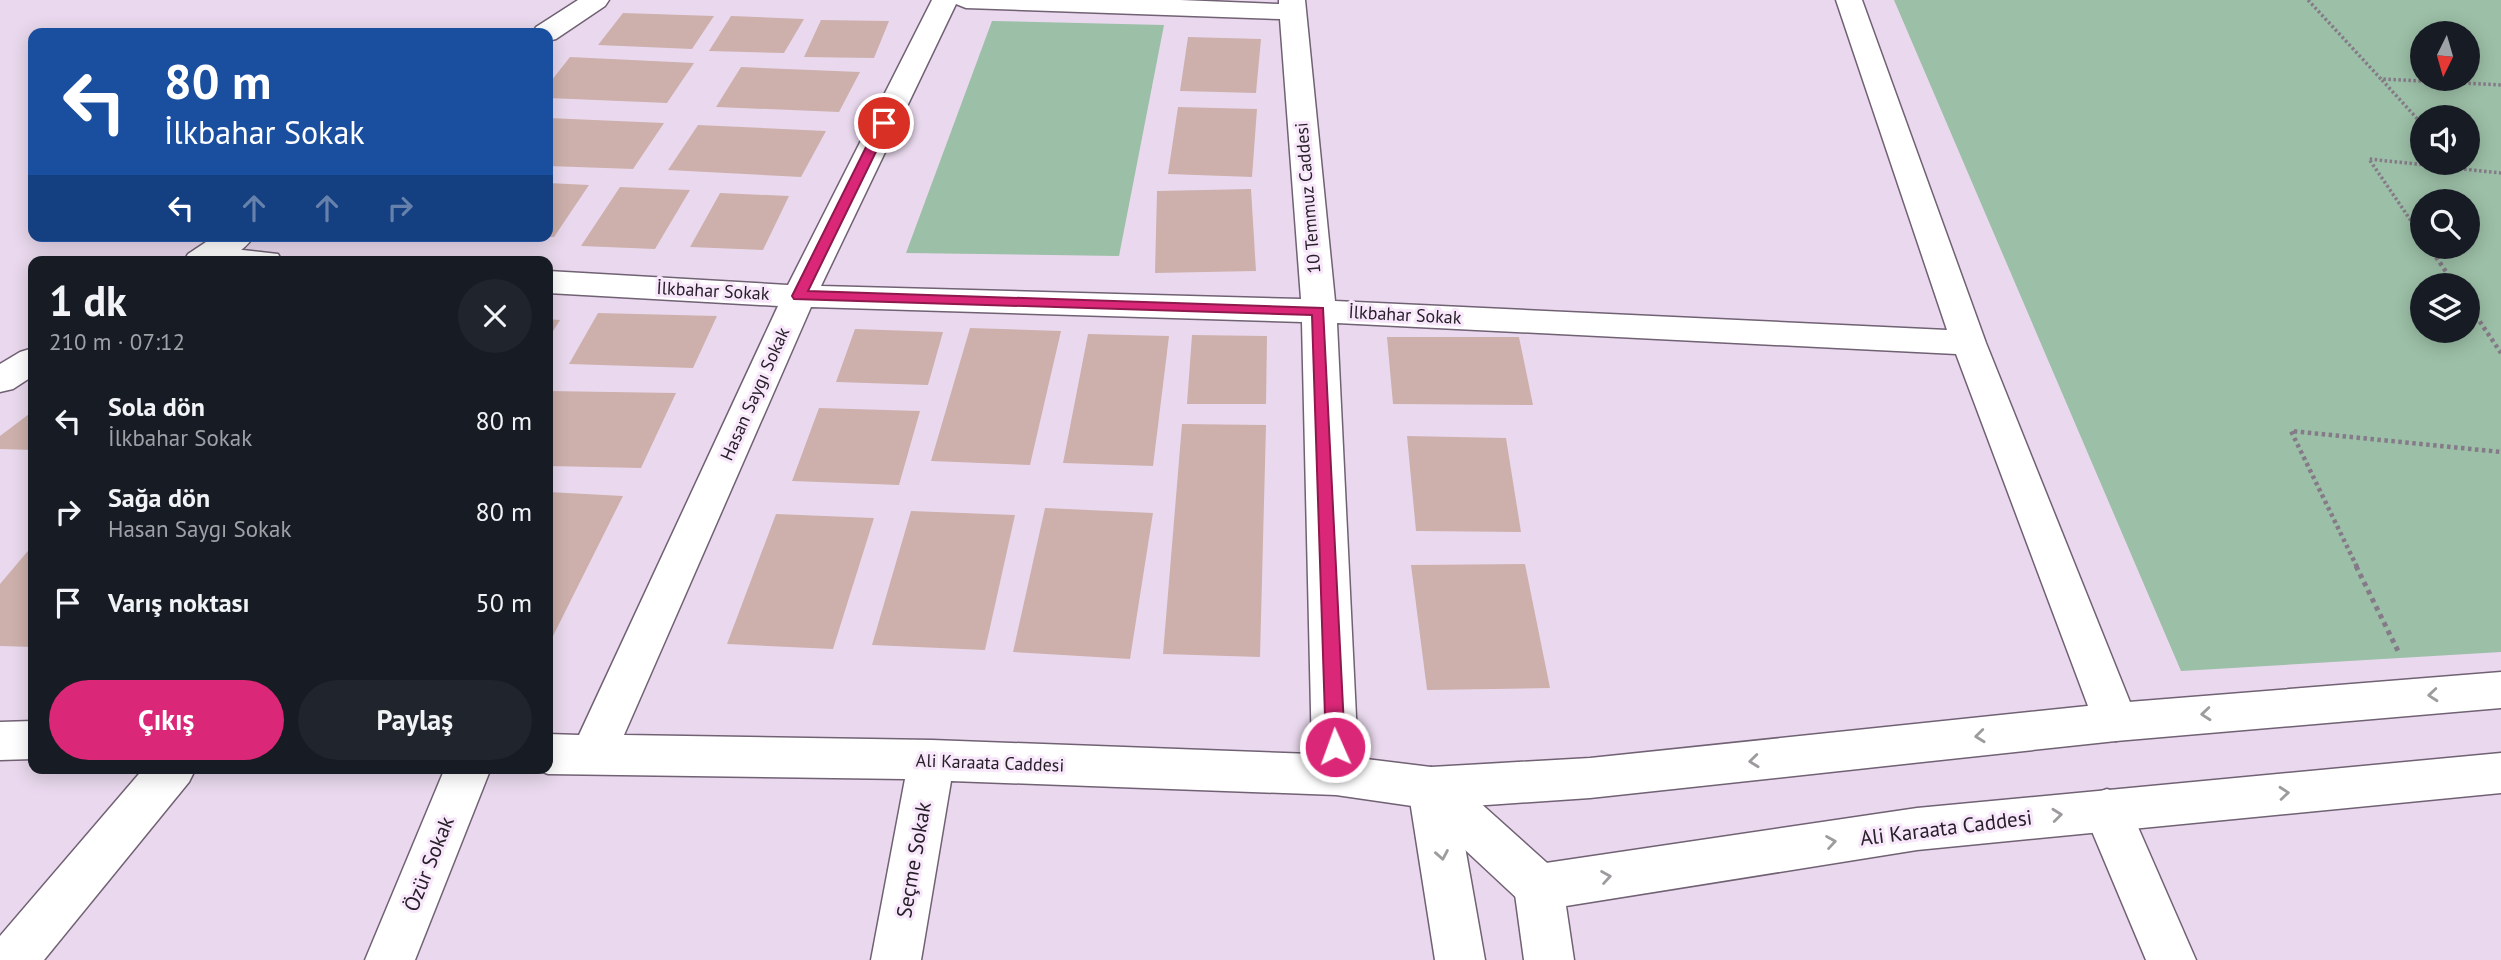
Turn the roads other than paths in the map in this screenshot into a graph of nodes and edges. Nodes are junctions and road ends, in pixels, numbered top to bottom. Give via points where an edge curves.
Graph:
1 (596, 0) edge
2 (945, 0) edge
3 (966, 0) edge
4 (1849, 0) edge
5 (1292, 6) edge
6 (553, 29) edge
7 (229, 242) edge
8 (207, 256) edge
9 (553, 282) edge
10 (799, 296) junction
11 (1318, 311) junction
12 (1969, 342) junction
13 (28, 363) edge
14 (0, 380) edge
15 (2501, 690) edge
16 (2116, 722) junction
17 (28, 740) edge
18 (0, 741) edge
19 (553, 754) edge
20 (593, 754) junction
21 (932, 760) junction
22 (2501, 773) edge
23 (168, 774) edge
24 (466, 774) edge
25 (1336, 775) junction
26 (1431, 788) junction
27 (2107, 810) junction
28 (1539, 887) junction
29 (12, 960) edge
30 (390, 960) edge
31 (896, 960) edge
32 (1460, 960) edge
33 (1549, 960) edge
34 (2171, 960) edge

1 - 6 street
2 - 10 street, Hasan Saygı Sokak
3 - 5 street
4 - 12 street
5 - 11 street, 10 Temmuz Caddesi
7 - 8 street
9 - 10 street, İlkbahar Sokak
10 - 11 street, İlkbahar Sokak
10 - 20 street, Hasan Saygı Sokak
11 - 12 street, İlkbahar Sokak
11 - 25 street, 10 Temmuz Caddesi
12 - 16 street
13 - 14 street
15 -> 16 street, Ali Karaata Caddesi
16 -> 26 street, Ali Karaata Caddesi via 1590,778
17 - 18 street
19 - 20 street, Ali Karaata Caddesi
20 - 21 street, Ali Karaata Caddesi
21 - 25 street, Ali Karaata Caddesi
21 - 31 street, Seçme Sokak
27 -> 22 street, Ali Karaata Caddesi
23 - 29 street
24 - 30 street, Özür Sokak
25 - 26 street, Ali Karaata Caddesi
26 - 28 street
26 -> 32 street
28 -> 27 street, Ali Karaata Caddesi via 1917,829
27 - 34 street
28 - 33 street

